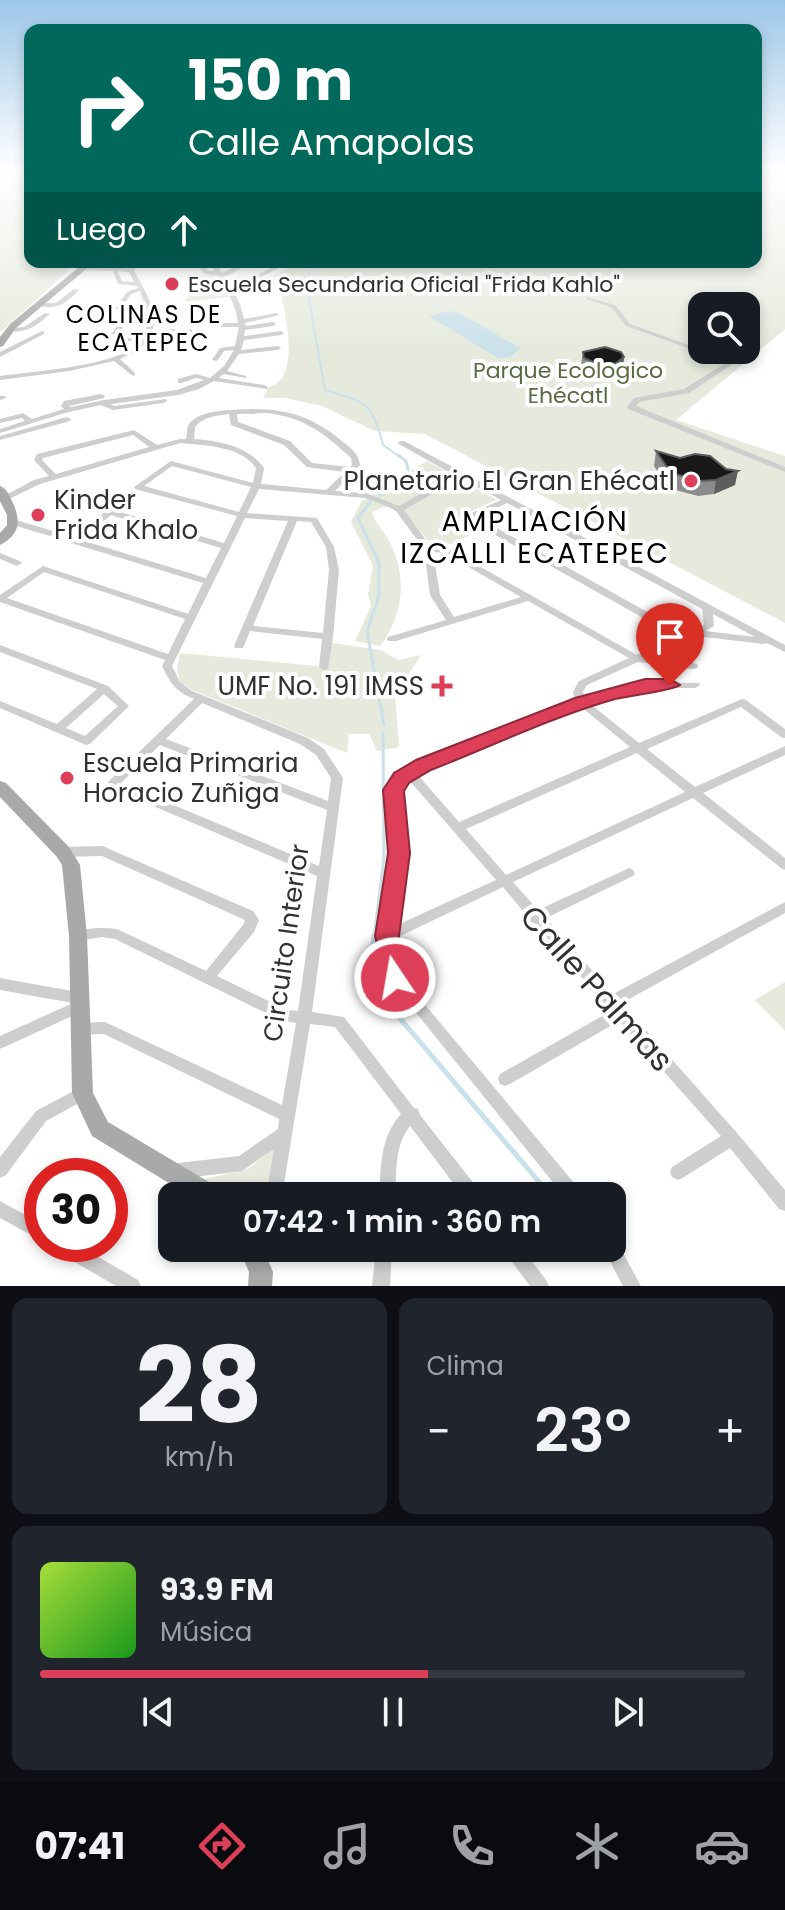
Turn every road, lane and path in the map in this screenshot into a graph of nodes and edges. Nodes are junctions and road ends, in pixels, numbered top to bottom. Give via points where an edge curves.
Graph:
1 (81, 268) edge
2 (112, 268) edge
3 (134, 268) edge
4 (203, 268) edge
5 (216, 268) edge
6 (235, 268) edge
7 (276, 268) edge
8 (131, 270) junction
9 (115, 272) dead end
10 (220, 274) junction
11 (139, 286) junction
12 (76, 290) dead end
13 (230, 290) junction
14 (588, 298) dead end
15 (40, 305) junction
16 (118, 309) dead end
17 (47, 314) dead end
18 (151, 315) junction
19 (276, 315) dead end
20 (273, 324) dead end
21 (209, 325) dead end
22 (243, 325) junction
23 (9, 330) junction
24 (42, 333) dead end
25 (148, 333) junction
26 (281, 333) dead end
27 (114, 334) dead end
28 (188, 334) dead end
29 (242, 338) junction
30 (0, 344) edge
31 (688, 345) edge
32 (278, 348) dead end
33 (237, 350) junction
34 (133, 351) junction
35 (0, 355) edge
36 (114, 355) junction
37 (141, 359) dead end
38 (72, 360) dead end
39 (215, 360) dead end
40 (729, 364) edge
41 (0, 372) edge
42 (224, 372) junction
43 (133, 374) dead end
44 (244, 377) dead end
45 (0, 378) edge
46 (212, 380) junction
47 (181, 381) dead end
48 (264, 387) dead end
49 (143, 390) dead end
50 (163, 401) dead end
51 (104, 402) junction
52 (233, 412) junction
53 (68, 415) junction
54 (0, 421) edge
55 (31, 422) junction
56 (0, 431) edge
57 (0, 438) edge
58 (190, 441) junction
59 (401, 443) dead end
60 (154, 447) junction
61 (352, 470) junction
62 (785, 470) edge
63 (460, 475) junction
64 (54, 477) junction
65 (256, 486) junction
66 (3, 493) edge
67 (328, 493) junction
68 (507, 500) junction
69 (399, 509) junction
70 (241, 515) junction
71 (294, 518) junction
72 (13, 522) junction
73 (50, 533) dead end
74 (2, 536) edge
75 (225, 546) junction
76 (428, 549) junction
77 (0, 556) edge
78 (17, 563) dead end
79 (208, 582) junction
80 (528, 598) junction
81 (707, 607) junction
82 (188, 617) junction
83 (452, 622) junction
84 (246, 628) junction
85 (698, 633) junction
86 (328, 637) junction
87 (686, 638) junction
88 (392, 639) dead end
89 (773, 643) junction
90 (239, 646) dead end
91 (0, 648) edge
92 (785, 649) edge
93 (168, 658) junction
94 (637, 659) junction
95 (693, 666) dead end
96 (324, 667) dead end
97 (695, 685) dead end
98 (104, 688) junction
99 (201, 698) junction
100 (581, 702) junction
101 (0, 704) edge
102 (60, 728) junction
103 (785, 734) edge
104 (158, 740) junction
105 (639, 748) junction
106 (785, 750) edge
107 (409, 773) junction
108 (0, 787) edge
109 (694, 792) junction
110 (334, 808) junction
111 (457, 828) junction
112 (63, 852) junction
113 (785, 865) edge
114 (323, 873) junction
115 (629, 873) dead end
116 (503, 882) junction
117 (785, 907) edge
118 (534, 918) junction
119 (78, 936) junction
120 (387, 936) junction
121 (207, 979) junction
122 (0, 984) edge
123 (78, 1003) junction
124 (614, 1008) junction
125 (304, 1018) junction
126 (80, 1029) junction
127 (0, 1043) edge
128 (505, 1079) dead end
129 (83, 1093) junction
130 (413, 1114) junction
131 (287, 1124) junction
132 (732, 1138) junction
133 (0, 1170) edge
134 (172, 1172) junction
135 (678, 1172) dead end
136 (188, 1182) edge
137 (277, 1182) edge
138 (388, 1182) edge
139 (463, 1182) edge
140 (563, 1182) edge
141 (785, 1203) edge
142 (0, 1209) edge
143 (24, 1223) edge
144 (91, 1262) edge
145 (383, 1262) edge
146 (522, 1262) edge
147 (619, 1262) edge
148 (132, 1286) edge
149 (381, 1286) edge
150 (540, 1286) edge
151 (632, 1286) edge

1 - 15 main road
2 - 8 street
3 - 8 street
4 - 10 street
5 - 10 street
6 - 10 street
7 - 13 street
8 - 11 street
9 - 11 street via 120,283
10 - 13 street
11 - 16 street
11 - 18 street
12 - 15 street via 58,305
13 - 22 street
14 - 31 street via 613,306 628,325
15 - 23 main road
17 - 23 street via 31,328
18 - 25 street
18 - 27 street via 128,317
19 - 22 street
20 - 22 street
21 - 22 street
22 - 29 street
23 - 30 main road
24 - 35 street
25 - 28 street
25 - 34 street
25 - 36 street via 135,334
26 - 29 street
29 - 33 street
32 - 33 street
33 - 39 street via 222,349
33 - 42 street
34 - 36 street
34 - 37 street
36 - 43 street
36 - 45 street
38 - 41 street
40 - 62 street via 686,391 637,400 631,407
42 - 44 street
42 - 46 street
46 - 47 street via 196,376
46 - 48 street
46 - 51 street via 171,393
49 - 53 street via 67,403
50 - 51 street via 113,408
51 - 53 street
52 - 58 street via 198,418
52 - 61 street via 234,423 278,438 310,465
52 - 61 street via 277,410 315,422 355,457
53 - 55 street
53 - 57 street
54 - 55 street via 23,415
55 - 56 street
58 - 60 street
58 - 65 street via 252,458 260,468
59 - 63 street
60 - 64 street
60 - 64 street via 134,432 40,456
61 - 67 street
63 - 68 street
63 - 69 street
64 - 66 street
65 - 67 street
65 - 70 street
65 - 70 street via 171,463 138,487
66 - 72 main road
67 - 69 street via 366,496
68 - 81 street
68 - 87 street via 470,517
69 - 76 street
70 - 71 street
70 - 75 street
71 - 84 street
71 - 86 street via 314,520 333,557
72 - 73 street
72 - 74 main road
75 - 79 street
75 - 79 street via 110,512 74,541
76 - 80 street via 446,551
76 - 83 street via 435,595
77 - 78 street
79 - 82 street
80 - 83 street
80 - 94 street
81 - 85 street via 709,626
81 - 89 street
82 - 93 street
82 - 93 street via 43,569 0,599
83 - 88 street
84 - 86 street
84 - 90 street
85 - 87 street
85 - 89 street
86 - 96 street
87 - 94 street
89 - 92 street
91 - 98 street
93 - 99 street, Circuito Interior via 176,684
94 - 95 street
94 - 100 street via 583,683 578,692
97 - 100 street via 645,685
98 - 102 street
98 - 102 street via 124,706 86,741
99 - 104 street
99 - 110 street, Circuito Interior via 288,733 320,752 337,778
100 - 105 street
100 - 107 street
101 - 102 street
103 - 105 street via 742,702
104 - 110 street
104 - 114 street via 113,784
105 - 109 street
105 - 111 street
106 - 109 street
107 - 111 street, Calle Palmas
107 - 120 street via 393,790 399,853
108 - 112 main road
109 - 113 street
109 - 116 street
110 - 114 street, Circuito Interior
111 - 116 street, Calle Palmas
112 - 119 main road via 71,865
112 - 121 street via 103,851 248,915 249,928
114 - 125 street, Circuito Interior
115 - 118 street
116 - 118 street, Calle Palmas
116 - 120 street
117 - 124 street
118 - 124 street, Calle Palmas
119 - 121 street via 117,934
119 - 123 main road
120 - 140 street via 395,978
121 - 125 street via 285,1016
122 - 123 street
123 - 126 main road
123 - 127 street
124 - 128 street
124 - 132 street, Calle Palmas
125 - 130 street via 339,1021
125 - 131 street, Circuito Interior
126 - 129 main road
126 - 131 street via 105,1028
129 - 133 street via 41,1116
129 - 134 main road via 100,1129
130 - 138 street via 392,1136
130 - 139 street
131 - 134 street via 242,1163
131 - 137 street, Circuito Interior
132 - 135 street
132 - 141 street, Calle Palmas
134 - 136 main road
142 - 143 street
144 - 148 street
145 - 149 street
146 - 150 street
147 - 151 street

